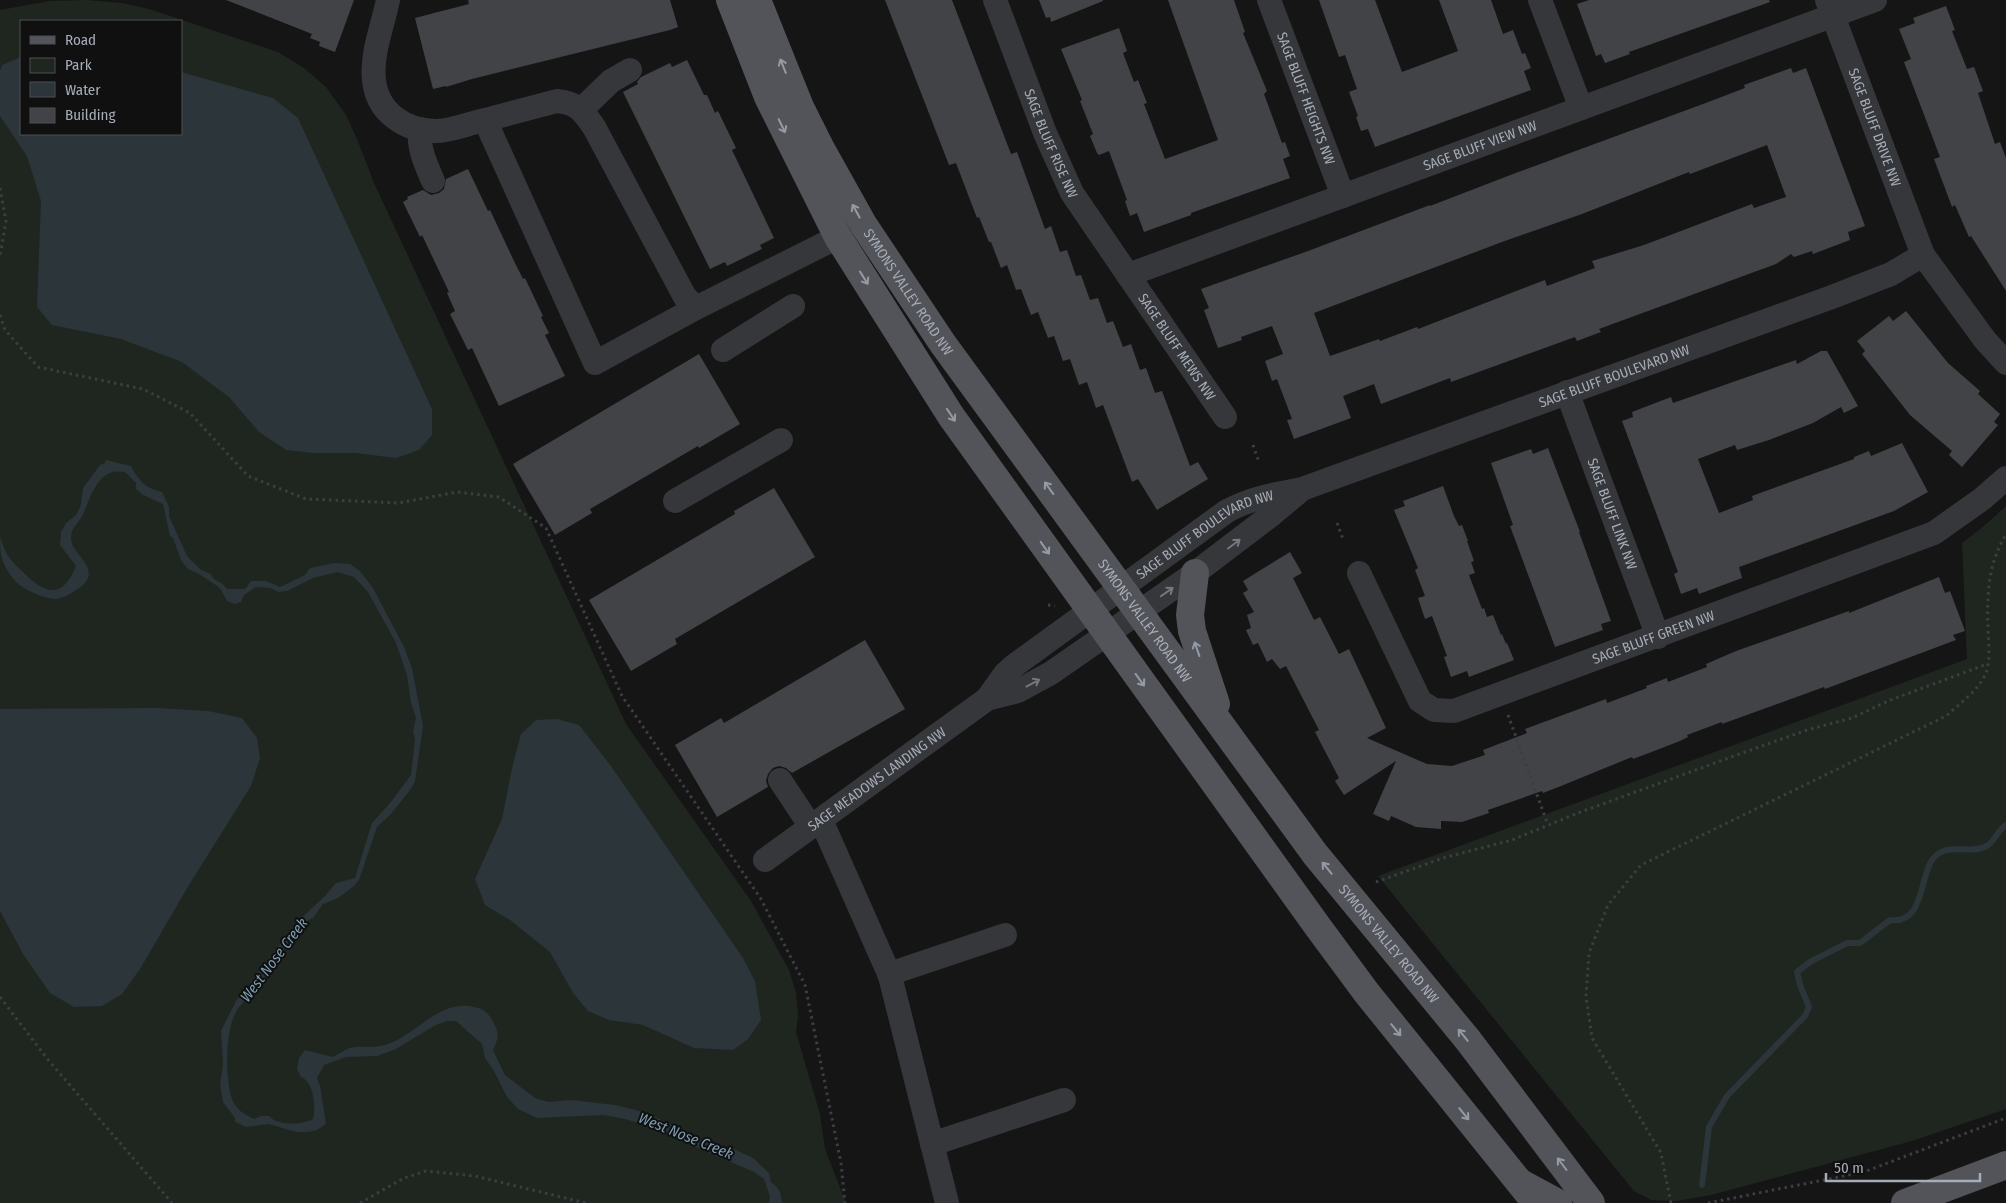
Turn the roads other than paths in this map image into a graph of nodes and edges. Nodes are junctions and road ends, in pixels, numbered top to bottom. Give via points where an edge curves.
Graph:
1 (388, 0) edge
2 (730, 0) edge
3 (757, 0) edge
4 (995, 0) edge
5 (1269, 0) edge
6 (1540, 0) edge
7 (1875, 0) edge
8 (1830, 8) edge
9 (630, 70) dead end
10 (1580, 108) junction
11 (582, 109) junction
12 (485, 120) junction
13 (420, 129) junction
14 (433, 181) dead end
15 (1343, 196) junction
16 (838, 237) junction
17 (1923, 255) junction
18 (1128, 276) junction
19 (793, 306) dead end
20 (696, 308) junction
21 (723, 350) dead end
22 (2006, 363) edge
23 (1567, 392) junction
24 (1225, 417) dead end
25 (781, 440) dead end
26 (2006, 478) edge
27 (1302, 489) junction
28 (675, 501) dead end
29 (1195, 573) junction
30 (1359, 573) dead end
31 (1122, 586) junction
32 (1089, 610) junction
33 (1140, 612) junction
34 (1107, 635) junction
35 (1658, 637) junction
36 (987, 699) junction
37 (1224, 729) junction
38 (780, 780) dead end
39 (816, 823) junction
40 (765, 860) dead end
41 (1005, 935) dead end
42 (889, 974) junction
43 (1064, 1100) dead end
44 (932, 1144) junction
45 (2006, 1165) edge
46 (1520, 1192) edge
47 (946, 1203) edge
48 (1536, 1203) edge
49 (1558, 1203) edge
50 (1591, 1203) edge
51 (1905, 1203) edge

1 - 13 street via 376,50 374,81 387,112 400,122
2 -> 16 main road, SYMONS VALLEY ROAD NW via 768,97
31 -> 3 main road, SYMONS VALLEY ROAD NW via 943,344 863,224 800,107
4 - 18 street, SAGE BLUFF RISE NW via 1045,133 1072,193
5 - 15 street, SAGE BLUFF HEIGHTS NW
6 - 10 street
7 - 8 street, SAGE BLUFF VIEW NW
8 - 10 street, SAGE BLUFF VIEW NW
8 - 17 street, SAGE BLUFF DRIVE NW
9 - 11 street via 611,80
10 - 15 street, SAGE BLUFF VIEW NW
11 - 12 street via 569,102 557,101
11 - 20 street via 685,297
12 - 13 street via 437,131
12 - 20 street via 595,363
13 - 14 street via 418,141
15 - 18 street, SAGE BLUFF VIEW NW
16 - 20 street
16 -> 32 main road, SYMONS VALLEY ROAD NW via 951,416
17 - 22 street via 1984,340
17 - 23 street, SAGE BLUFF BOULEVARD NW via 1891,274
18 - 24 street, SAGE BLUFF MEWS NW
19 - 21 street
23 - 27 street, SAGE BLUFF BOULEVARD NW
23 - 35 street, SAGE BLUFF LINK NW
25 - 28 street
26 - 35 street, SAGE BLUFF GREEN NW via 1982,500 1934,533
29 -> 27 street, SAGE BLUFF BOULEVARD NW
27 - 31 street, SAGE BLUFF BOULEVARD NW via 1263,496 1227,511
33 -> 29 street, SAGE BLUFF BOULEVARD NW
37 -> 29 main road via 1192,631 1190,614
30 - 35 street, SAGE BLUFF GREEN NW via 1420,701 1434,710 1454,711
31 - 32 street, SAGE BLUFF BOULEVARD NW
31 - 33 main road, SYMONS VALLEY ROAD NW
32 - 34 main road, SYMONS VALLEY ROAD NW
32 - 36 street, SAGE MEADOWS LANDING NW via 1015,665
33 - 34 street, SAGE BLUFF BOULEVARD NW
33 - 37 main road, SYMONS VALLEY ROAD NW
36 -> 34 street, SAGE MEADOWS LANDING NW via 1034,683
34 -> 46 main road, SYMONS VALLEY ROAD NW via 1366,992
36 - 39 street, SAGE MEADOWS LANDING NW
50 -> 37 main road, SYMONS VALLEY ROAD NW via 1468,1040 1315,854
38 - 39 street
39 - 40 street, SAGE MEADOWS LANDING NW
39 - 42 street
41 - 42 street
42 - 44 street
43 - 44 street
44 - 47 street
45 - 51 main road
46 - 48 main road, SYMONS VALLEY ROAD NW
46 - 49 main road

